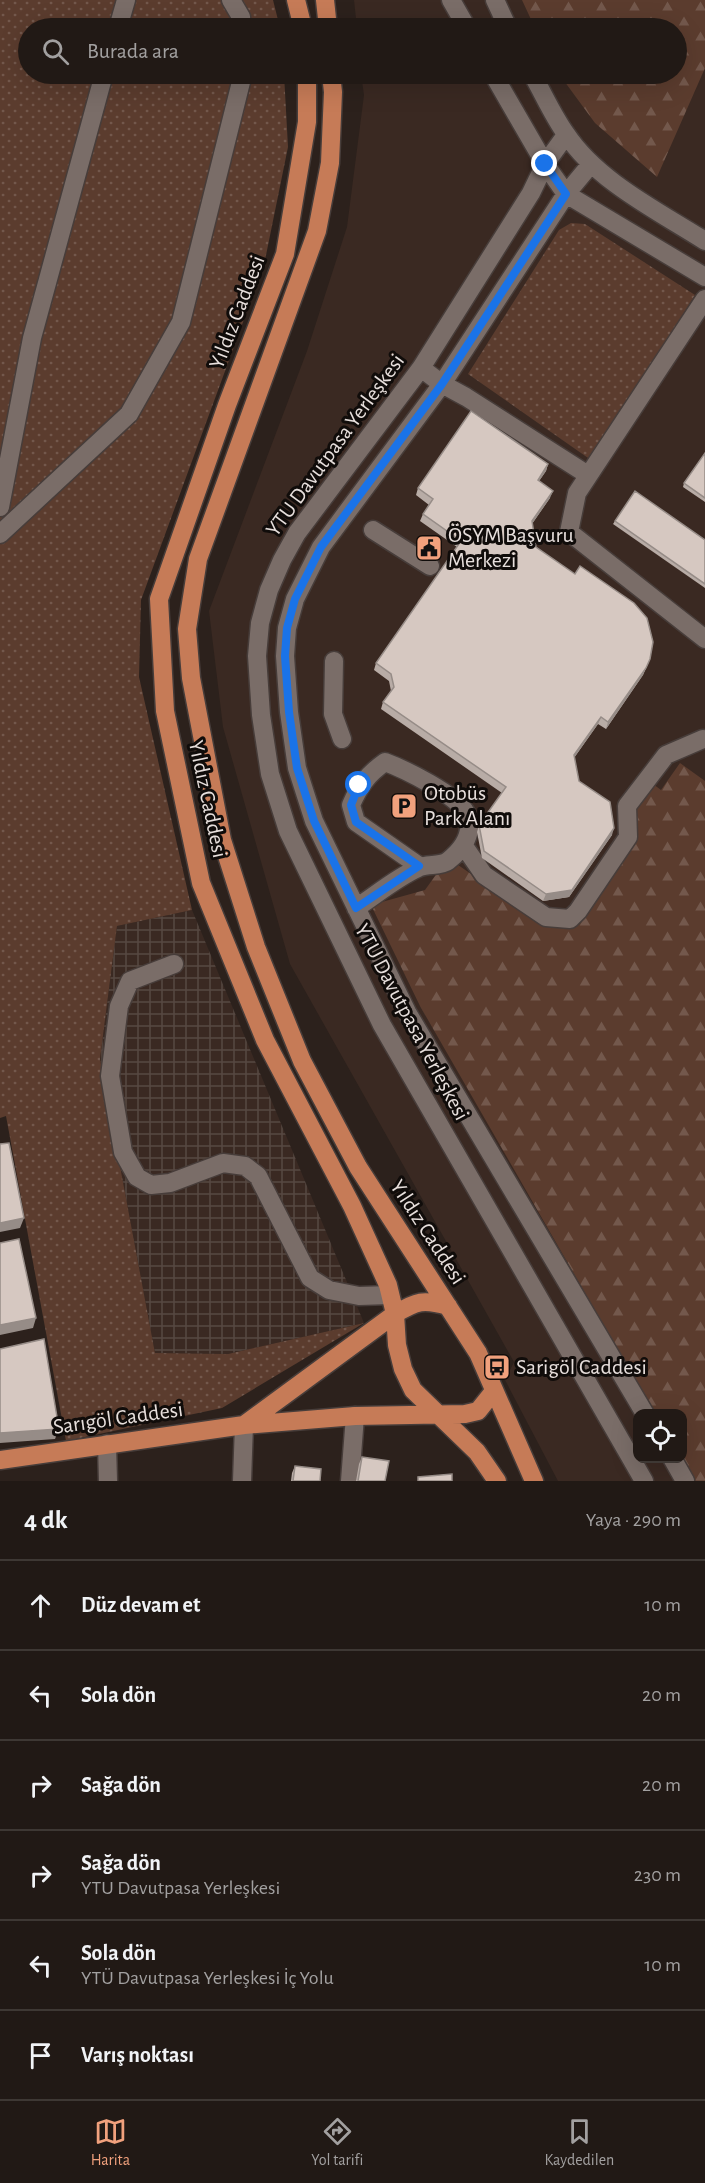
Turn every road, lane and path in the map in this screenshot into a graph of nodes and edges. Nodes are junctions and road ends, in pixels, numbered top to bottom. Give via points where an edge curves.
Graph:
1 (126, 0) edge
2 (231, 0) edge
3 (296, 0) edge
4 (325, 0) edge
5 (451, 0) edge
6 (495, 0) edge
7 (121, 18) edge
8 (242, 18) edge
9 (300, 18) edge
10 (327, 18) edge
11 (461, 18) edge
12 (503, 18) edge
13 (101, 84) edge
14 (240, 84) edge
15 (307, 84) edge
16 (332, 84) edge
17 (499, 84) edge
18 (538, 84) edge
19 (566, 135) junction
20 (545, 164) junction
21 (591, 164) junction
22 (566, 194) junction
23 (705, 241) edge
24 (705, 277) edge
25 (705, 298) edge
26 (421, 368) junction
27 (442, 384) junction
28 (588, 475) junction
29 (0, 507) edge
30 (373, 530) dead end
31 (0, 534) edge
32 (430, 566) dead end
33 (705, 639) edge
34 (334, 661) dead end
35 (342, 739) dead end
36 (704, 739) edge
37 (464, 846) junction
38 (419, 866) junction
39 (356, 908) junction
40 (174, 964) dead end
41 (390, 1295) junction
42 (448, 1306) junction
43 (394, 1314) junction
44 (494, 1391) junction
45 (643, 1409) edge
46 (438, 1415) junction
47 (355, 1416) junction
48 (244, 1425) junction
49 (107, 1444) junction
50 (0, 1460) edge
51 (675, 1463) edge
52 (108, 1481) edge
53 (242, 1481) edge
54 (350, 1481) edge
55 (497, 1481) edge
56 (534, 1481) edge
57 (644, 1481) edge
58 (685, 1481) edge

1 - 7 street
2 - 8 street
3 - 9 main road
4 - 10 main road
5 - 11 street
6 - 12 street
13 - 29 street via 32,338
14 - 31 street via 181,322 129,414
15 - 41 main road, Yıldız Caddesi via 307,122 285,254 159,599 165,711 201,883 265,1040 352,1206
16 - 42 main road, Yıldız Caddesi via 330,163 317,231 198,559 187,628 191,678 222,840 256,947 302,1061 358,1167
17 - 20 street
18 - 19 street
19 - 20 street, YTU Davutpasa Yerleşkesi
19 - 21 street
20 - 22 street
20 - 26 street, YTU Davutpasa Yerleşkesi via 531,193
21 - 22 street, YTU Davutpasa Yerleşkesi
21 - 23 street
22 - 24 street
22 - 27 street, YTU Davutpasa Yerleşkesi
25 - 28 street
26 - 27 street
26 - 57 street, YTU Davutpasa Yerleşkesi via 297,533 269,590 257,656 270,774 288,831 382,1025
27 - 28 street
27 - 39 street, YTU Davutpasa Yerleşkesi via 321,547 295,599 287,628 289,712 297,768 314,821
28 - 33 street via 577,493 569,532
30 - 32 street
34 - 35 street via 333,714
36 - 37 street via 666,755 627,806 628,837 570,919 546,917 484,875
37 - 38 street via 446,863
37 - 38 street via 469,833 465,813 448,796 385,762 359,785 351,805 356,822
38 - 39 street
39 - 45 street, YTU Davutpasa Yerleşkesi via 407,1012
40 - 41 street via 130,981 119,1006 110,1076 123,1152 137,1177 151,1185 170,1183 223,1163 245,1166 258,1176 310,1278 329,1290 358,1296
41 - 43 main road, Yıldız Caddesi
42 - 43 main road via 429,1300 415,1302
42 - 44 main road, Yıldız Caddesi via 478,1353
43 - 46 main road, Yıldız Caddesi via 403,1369 413,1390
43 - 48 main road
44 - 46 main road, Sarıgöl Caddesi via 478,1411
44 - 56 main road, Yıldız Caddesi
46 - 47 main road, Sarıgöl Caddesi
46 - 55 main road, Yıldız Caddesi via 477,1452
47 - 48 main road, Sarıgöl Caddesi
47 - 54 street
48 - 49 main road, Sarıgöl Caddesi
48 - 53 street
49 - 50 main road, Sarıgöl Caddesi
49 - 52 street
51 - 58 street

